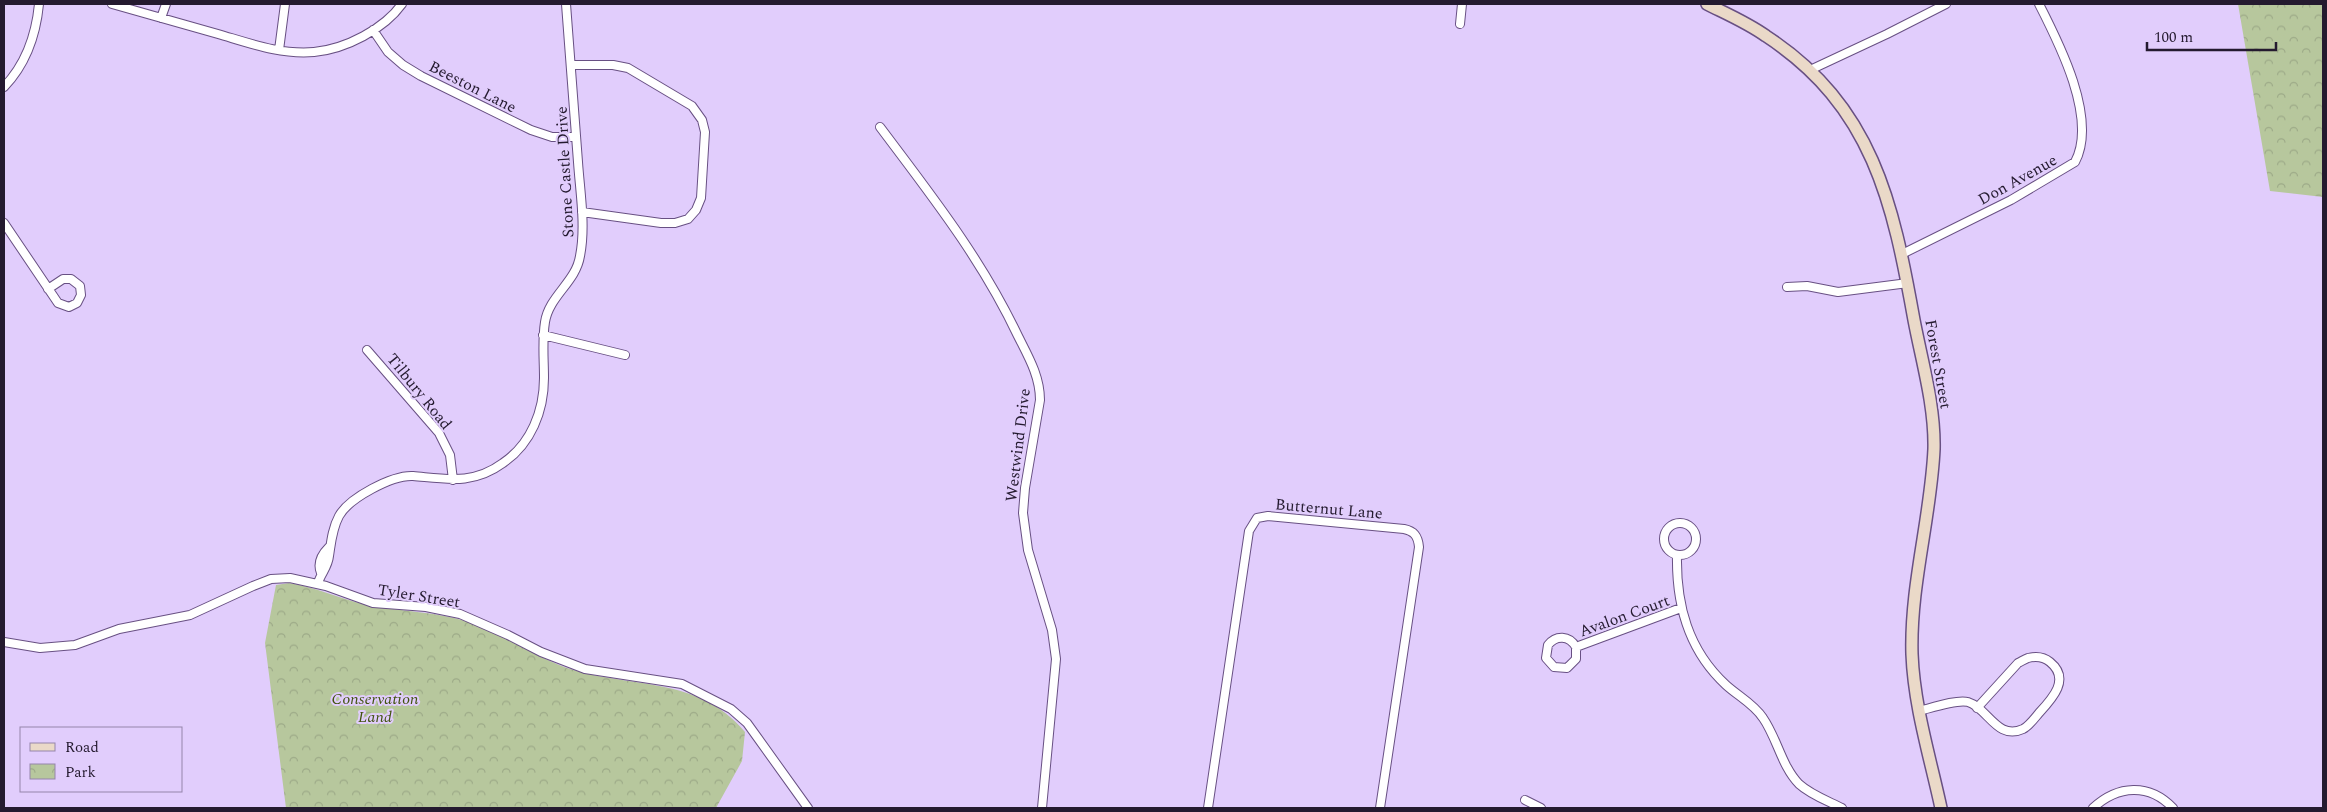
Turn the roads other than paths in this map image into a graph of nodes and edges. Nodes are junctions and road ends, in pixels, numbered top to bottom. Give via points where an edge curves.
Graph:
1 (40, 4) edge
2 (112, 4) edge
3 (166, 4) edge
4 (285, 4) edge
5 (402, 4) edge
6 (566, 4) edge
7 (1462, 4) edge
8 (1707, 4) edge
9 (1946, 4) edge
10 (2039, 4) edge
11 (161, 18) junction
12 (1460, 24) dead end
13 (373, 30) junction
14 (279, 50) junction
15 (571, 65) junction
16 (1810, 70) junction
17 (4, 87) edge
18 (880, 126) dead end
19 (576, 137) junction
20 (582, 212) junction
21 (4, 223) edge
22 (1902, 254) junction
23 (1908, 284) junction
24 (1787, 287) dead end
25 (48, 289) junction
26 (543, 335) junction
27 (368, 350) dead end
28 (625, 355) dead end
29 (453, 480) junction
30 (1677, 555) junction
31 (318, 583) junction
32 (1681, 608) junction
33 (4, 642) edge
34 (1576, 647) junction
35 (1977, 708) junction
36 (1919, 711) junction
37 (1525, 800) dead end
38 (808, 808) edge
39 (1042, 808) edge
40 (1208, 808) edge
41 (1380, 808) edge
42 (1541, 808) edge
43 (1842, 808) edge
44 (1941, 808) edge
45 (2093, 808) edge
46 (2173, 808) edge

1 - 17 street via 26,56
2 - 11 street
3 - 11 street
4 - 14 street
5 - 13 street
6 - 15 street, Stone Castle Drive
7 - 12 street
8 - 16 street, Forest Street via 1766,35
9 - 16 street
10 - 22 street, Don Avenue via 2062,50 2078,101 2082,138 2075,162 2011,200
11 - 14 street
13 - 14 street via 332,48 314,52
13 - 19 street, Beeston Lane via 388,52 421,76 531,130 552,137
15 - 19 street, Stone Castle Drive
15 - 20 street via 628,68 692,106 702,120 705,132 701,198 688,219 675,223
16 - 22 street, Forest Street via 1849,118 1872,157 1892,209
18 - 39 street, Westwind Drive via 980,264 1002,301 1039,385 1040,400 1023,513 1028,550 1052,630 1056,659
19 - 20 street, Stone Castle Drive
20 - 26 street, Stone Castle Drive via 578,264 548,311
21 - 25 street
22 - 23 street, Forest Street
23 - 24 street via 1838,292 1807,286
23 - 36 street, Forest Street via 1934,439 1933,471 1912,631 1913,672
25 - 25 street via 62,279 71,279 80,286 81,295 77,303 66,306 58,303
26 - 28 street
26 - 29 street, Stone Castle Drive via 542,405 528,438 514,454 492,470 467,479
27 - 29 street, Tilbury Road via 438,433 450,455
29 - 31 street, Stone Castle Drive via 407,476 382,484 342,511 329,547 322,554
30 - 30 street via 1687,553 1694,546 1695,536 1685,524 1675,525 1665,536 1666,546
30 - 32 street via 1676,584
31 - 33 street, Tyler Street via 290,578 271,579 190,615 119,629 67,646 40,648
31 - 38 street, Tyler Street via 373,603 426,607 460,614 585,669 682,684 696,690 731,709 747,723
32 - 34 street, Avalon Court
32 - 43 street via 1690,635 1703,658 1726,685 1764,718 1795,780 1813,794
34 - 34 street, Avalon Court via 1570,640 1558,638 1548,645 1546,658 1554,667 1567,668 1576,659
35 - 35 street via 2026,658 2045,659 2058,672 2060,684 2055,695 2024,728 2004,730
35 - 36 street via 1962,702
36 - 44 street, Forest Street
37 - 42 street
40 - 41 street, Butternut Lane via 1248,531 1257,518 1268,516 1404,529 1417,537 1419,547
45 - 46 street via 2114,793 2134,789 2156,794

